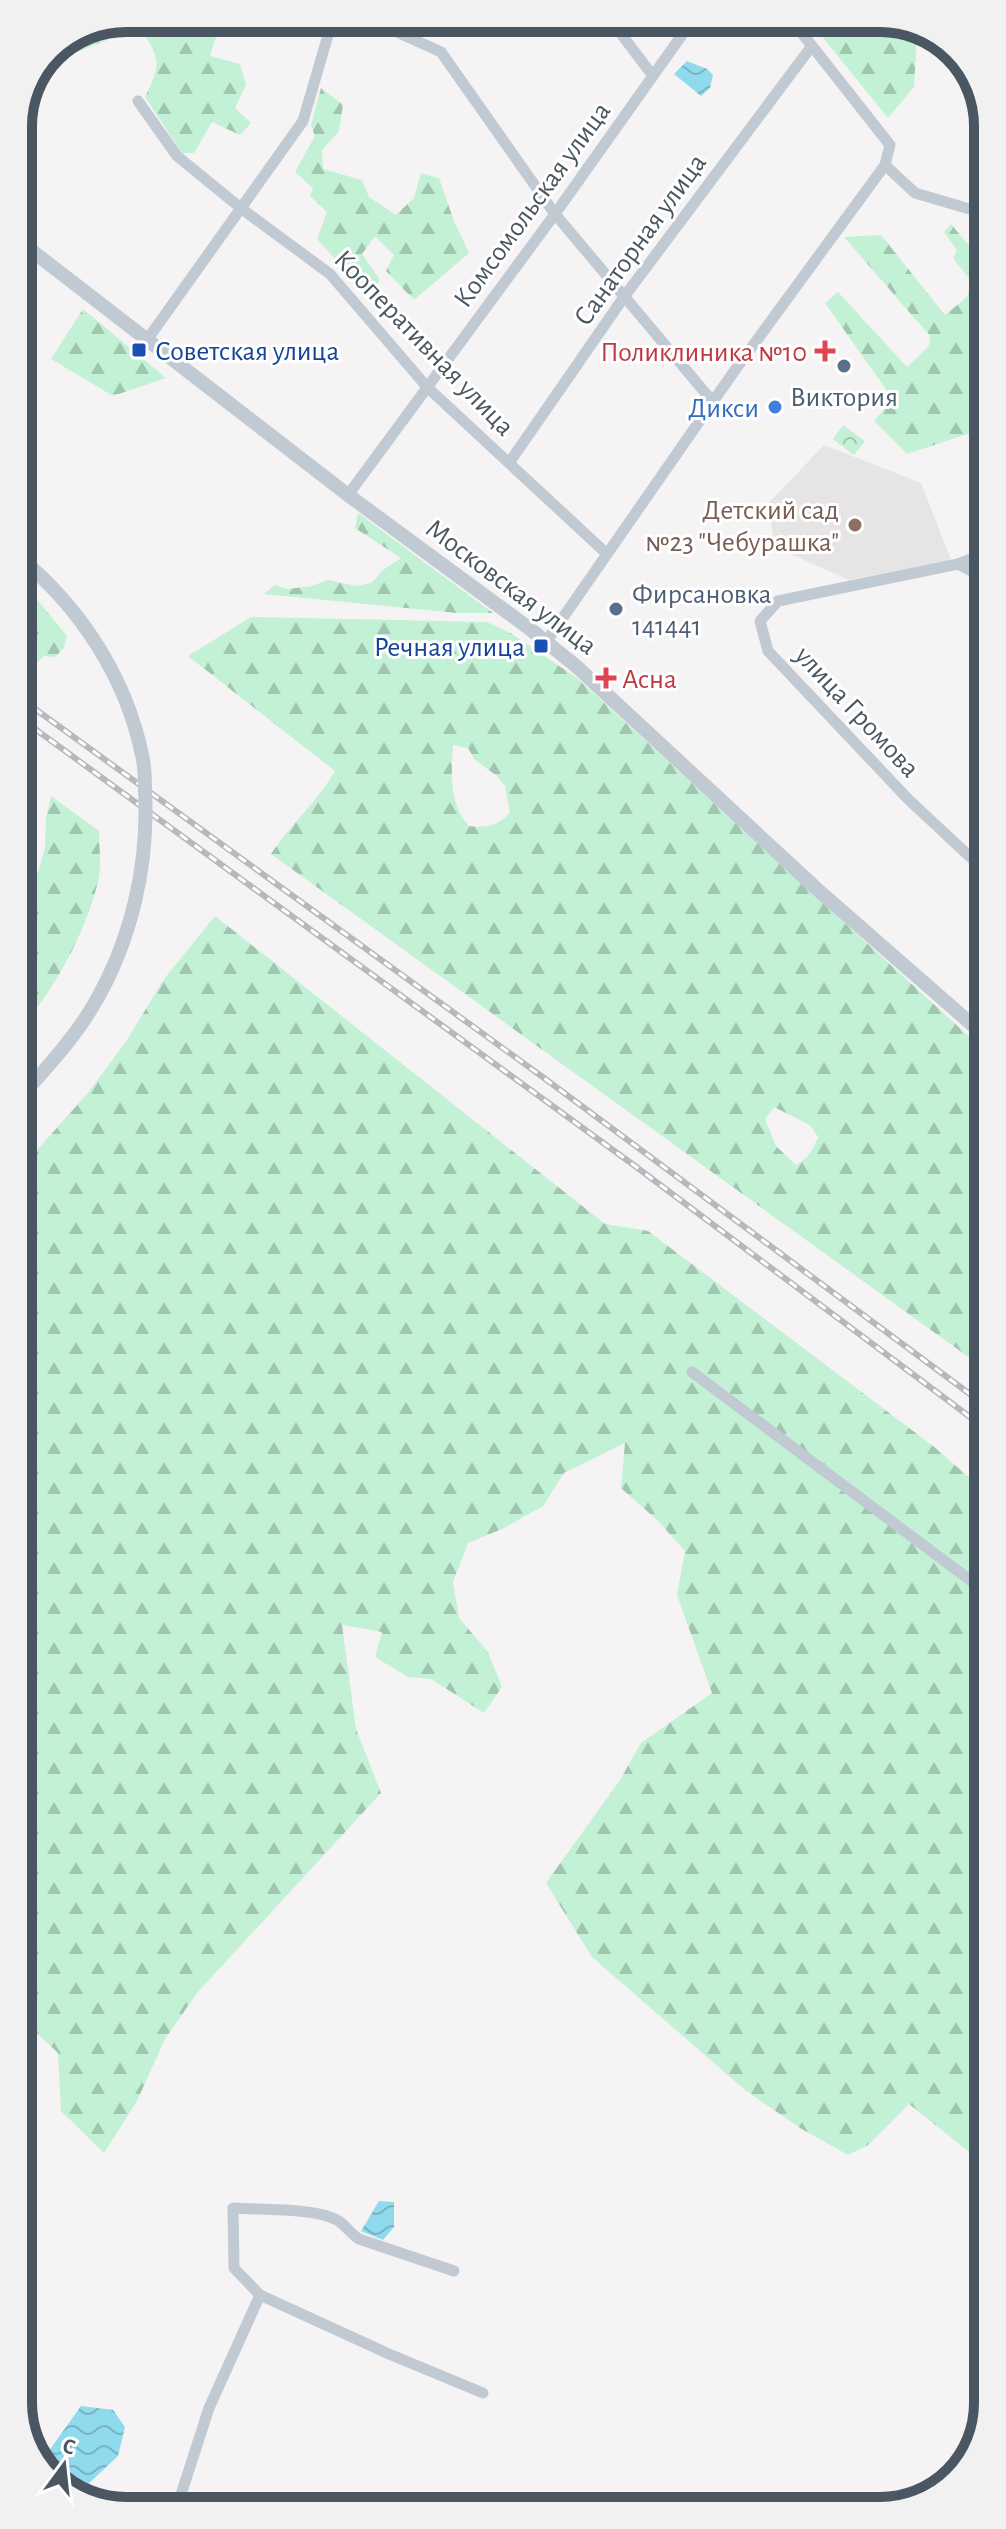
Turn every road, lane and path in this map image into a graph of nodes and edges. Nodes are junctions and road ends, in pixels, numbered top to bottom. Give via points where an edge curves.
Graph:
1 (329, 32) edge
2 (397, 32) edge
3 (620, 32) edge
4 (684, 32) edge
5 (800, 32) edge
6 (811, 47) junction
7 (653, 76) junction
8 (138, 101) dead end
9 (885, 165) junction
10 (242, 209) junction
11 (974, 210) edge
12 (555, 214) junction
13 (32, 251) edge
14 (624, 297) junction
15 (147, 340) junction
16 (427, 387) junction
17 (713, 402) junction
18 (509, 463) junction
19 (348, 495) junction
20 (607, 554) junction
21 (974, 558) edge
22 (958, 564) junction
23 (32, 568) edge
24 (974, 573) edge
25 (546, 642) junction
26 (974, 861) edge
27 (974, 1026) edge
28 (32, 1085) edge
29 (692, 1372) dead end
30 (974, 1583) edge
31 (454, 2271) dead end
32 (260, 2295) junction
33 (483, 2393) dead end
34 (180, 2497) edge

1 - 10 street via 303,121
2 - 12 street via 441,52
3 - 7 street
4 - 7 street, Комсомольская улица
5 - 6 street
6 - 9 street via 890,145
6 - 14 street, Санаторная улица
7 - 12 street, Комсомольская улица
8 - 10 street, Кооперативная улица via 177,156
9 - 11 street via 915,193
9 - 17 street
10 - 15 street
10 - 16 street, Кооперативная улица via 330,274
12 - 14 street
12 - 16 street, Комсомольская улица
13 - 15 street, Московская улица
14 - 17 street
14 - 18 street, Санаторная улица
15 - 19 street, Московская улица
16 - 18 street, Кооперативная улица
16 - 19 street, Комсомольская улица
17 - 20 street
18 - 20 street, Кооперативная улица
19 - 25 street, Московская улица
20 - 25 street
21 - 22 street
22 - 24 street
22 - 26 street, улица Громова via 778,601 760,621 768,651
23 - 28 street, bridge via 83,623 111,669 132,714 146,802 136,901 113,967 93,1007
25 - 27 street, Московская улица
29 - 30 street
31 - 32 street via 359,2239 337,2219 321,2214 233,2208 234,2268
32 - 33 street
32 - 34 street via 209,2408

